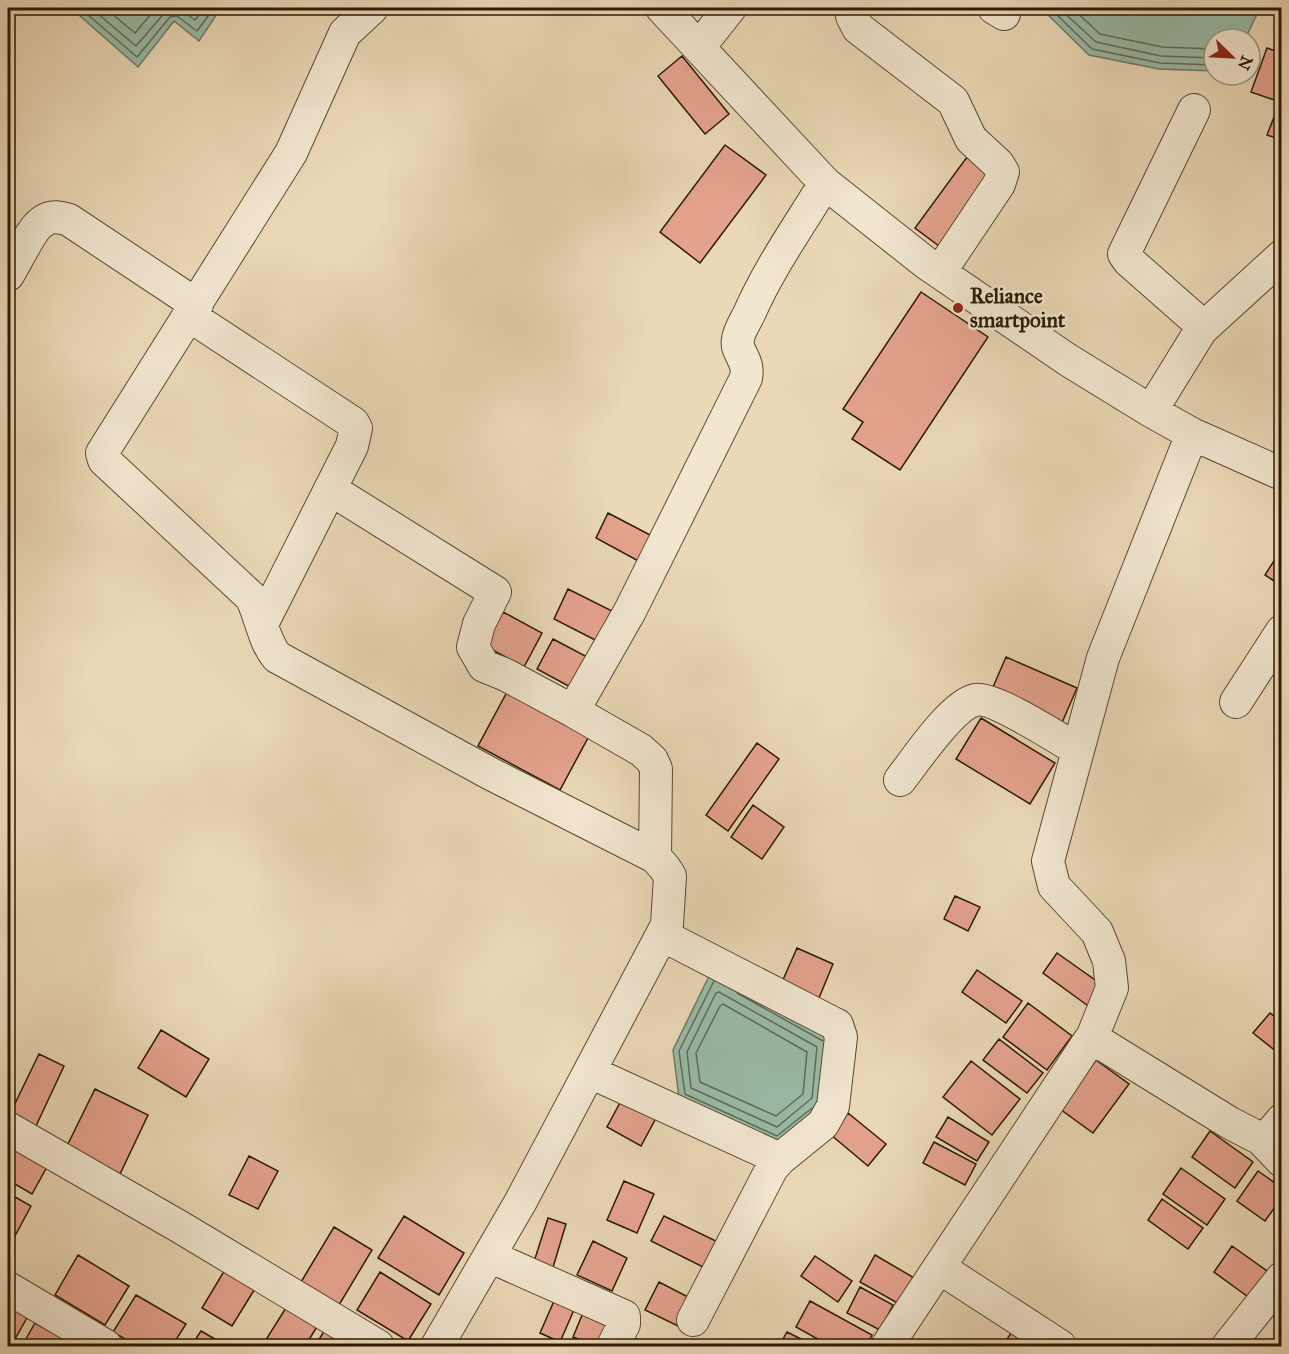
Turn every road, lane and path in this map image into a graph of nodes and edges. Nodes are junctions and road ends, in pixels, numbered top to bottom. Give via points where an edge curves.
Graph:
1 (372, 8) edge
2 (662, 8) edge
3 (730, 8) edge
4 (854, 8) edge
5 (699, 47) junction
6 (1194, 110) dead end
7 (825, 183) junction
8 (1281, 256) edge
9 (940, 272) junction
10 (8, 276) edge
11 (194, 310) junction
12 (1204, 327) junction
13 (1151, 411) junction
14 (1192, 434) junction
15 (1281, 474) edge
16 (330, 489) junction
17 (261, 624) junction
18 (1281, 631) edge
19 (1236, 702) dead end
20 (573, 711) junction
21 (1078, 750) junction
22 (900, 780) dead end
23 (654, 857) junction
24 (662, 935) junction
25 (1091, 1040) junction
26 (590, 1072) junction
27 (8, 1128) edge
28 (1275, 1140) edge
29 (780, 1159) junction
30 (489, 1256) junction
31 (940, 1268) junction
32 (1281, 1278) edge
33 (8, 1288) edge
34 (693, 1320) dead end
35 (106, 1347) edge
36 (378, 1347) edge
37 (437, 1347) edge
38 (613, 1347) edge
39 (887, 1347) edge
40 (1060, 1347) edge
41 (1228, 1347) edge

1 - 11 street via 345,33 291,153
2 - 5 street
3 - 5 street
4 - 9 street via 852,16 858,28 953,101 971,139 1003,172 999,184
5 - 7 street
6 - 12 street via 1124,254
7 - 9 street
7 - 20 street via 772,270 738,339 747,365 746,378 630,611
8 - 12 street
9 - 13 street via 1068,360
10 - 11 street via 40,223 59,216
11 - 16 street via 353,423 356,434
11 - 17 street via 103,450 104,460 240,585 257,608
12 - 13 street
13 - 14 street
14 - 15 street
14 - 21 street via 1102,658
16 - 17 street
16 - 20 street via 495,592 473,647 484,666
17 - 23 street via 277,657 491,774
18 - 19 street
20 - 23 street via 652,760 656,769
21 - 22 street via 994,702 975,700 948,719
21 - 25 street via 1048,861 1054,886 1097,932 1108,961 1112,988
23 - 24 street via 670,876 669,919
24 - 26 street
24 - 29 street via 831,1022 840,1031 829,1115
25 - 28 street via 1230,1123
25 - 31 street via 1086,1042
26 - 29 street
26 - 30 street
27 - 36 street
29 - 34 street via 767,1176
30 - 37 street
30 - 38 street via 624,1316
31 - 39 street
31 - 40 street
32 - 41 street
33 - 35 street

